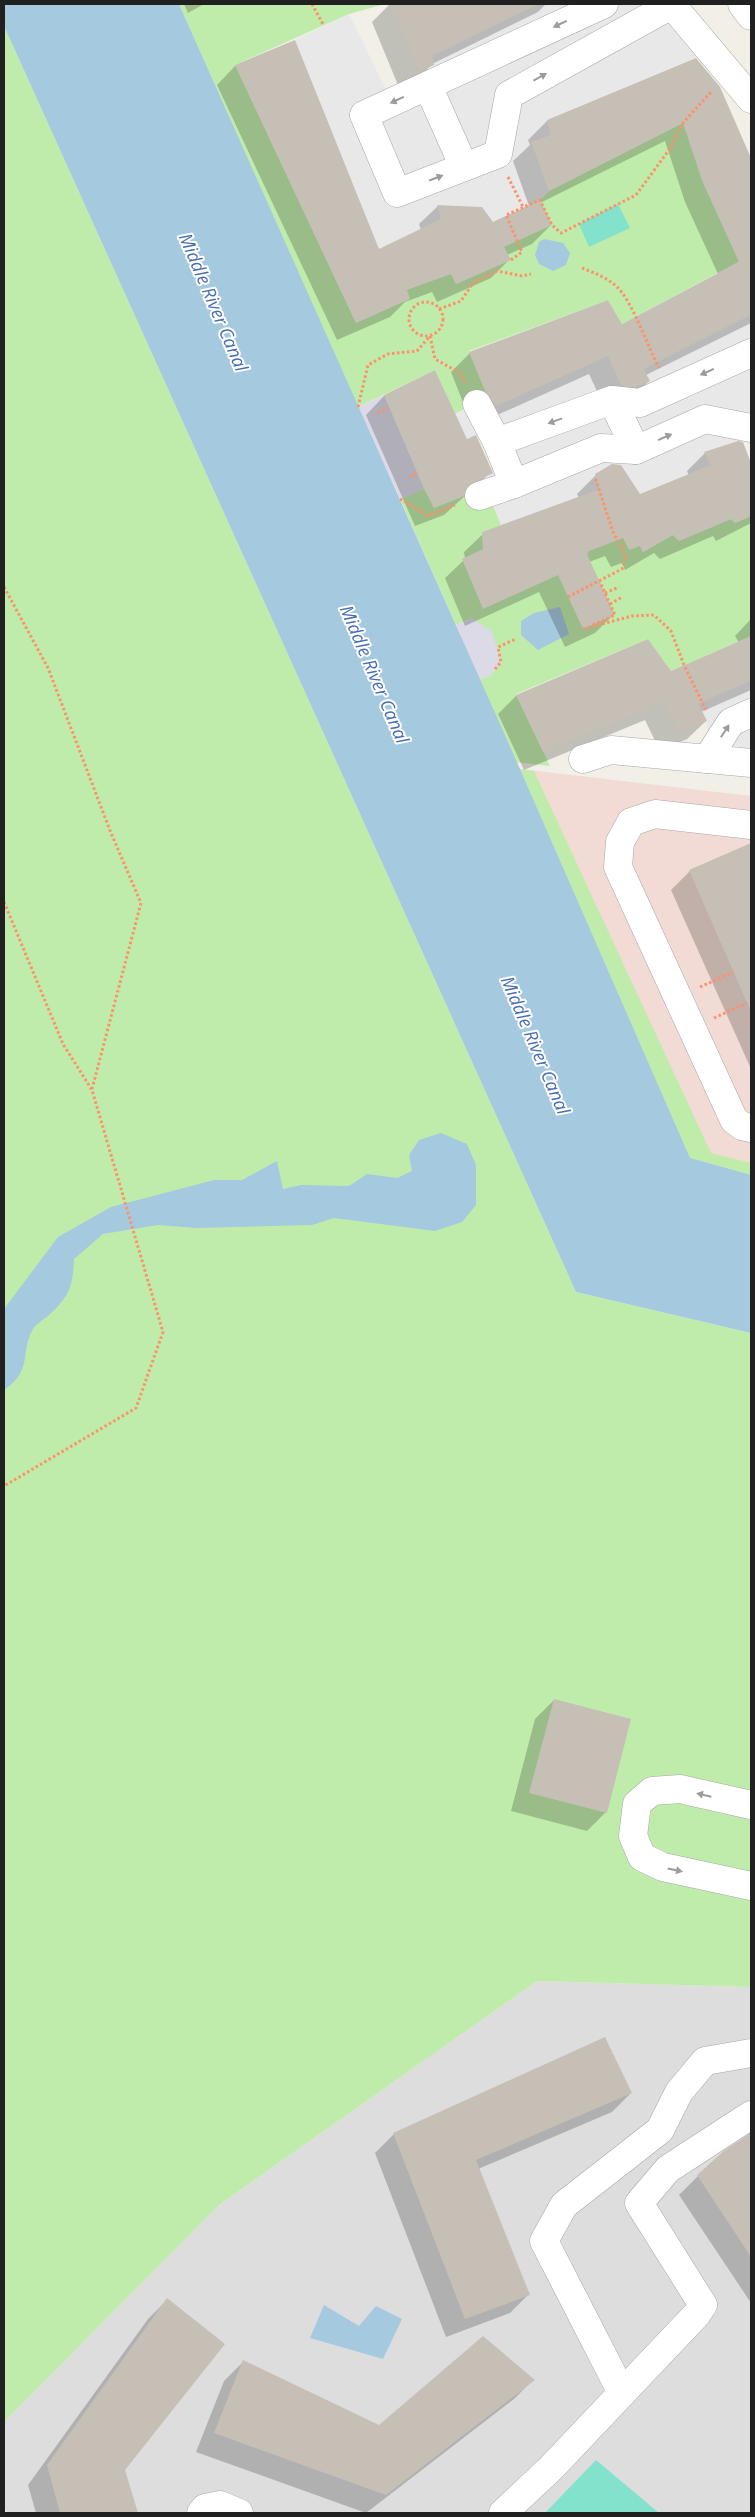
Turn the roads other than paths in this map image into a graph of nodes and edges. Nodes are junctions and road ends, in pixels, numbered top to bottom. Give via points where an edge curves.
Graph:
1 (604, 4) edge
2 (672, 4) edge
3 (742, 4) edge
4 (751, 16) edge
5 (428, 86) junction
6 (751, 99) edge
7 (464, 167) junction
8 (751, 353) edge
9 (612, 400) junction
10 (477, 404) road end
11 (751, 428) edge
12 (497, 442) junction
13 (636, 450) junction
14 (514, 484) junction
15 (479, 496) road end
16 (751, 714) edge
17 (713, 750) junction
18 (583, 760) dead end
19 (751, 763) edge
20 (751, 825) edge
21 (751, 1128) edge
22 (751, 1806) edge
23 (751, 1886) edge
24 (751, 2053) edge
25 (751, 2115) edge
26 (622, 2393) junction
27 (201, 2513) edge
28 (239, 2513) edge
29 (503, 2513) edge

1 -> 5 street
2 - 6 street
7 -> 2 street via 498,154 508,95
3 - 4 street
5 - 7 street
5 -> 7 street via 364,116 397,193
8 -> 9 street via 640,403
9 -> 12 street
9 - 13 street
10 - 12 street
13 -> 11 street via 705,419
12 - 14 street
13 - 14 street via 601,448
14 - 15 street
17 -> 16 street via 731,722
17 - 18 street via 612,750
17 - 19 street
20 - 21 street via 655,814 631,822 620,842 618,867 734,1120
22 -> 23 street via 680,1790 652,1791 637,1804 633,1836 642,1857 663,1867
24 - 26 street via 705,2061 679,2092 660,2130 564,2205 544,2241
25 - 26 street via 668,2169 639,2202 703,2304
26 - 29 street
27 - 28 street via 204,2508 220,2505

